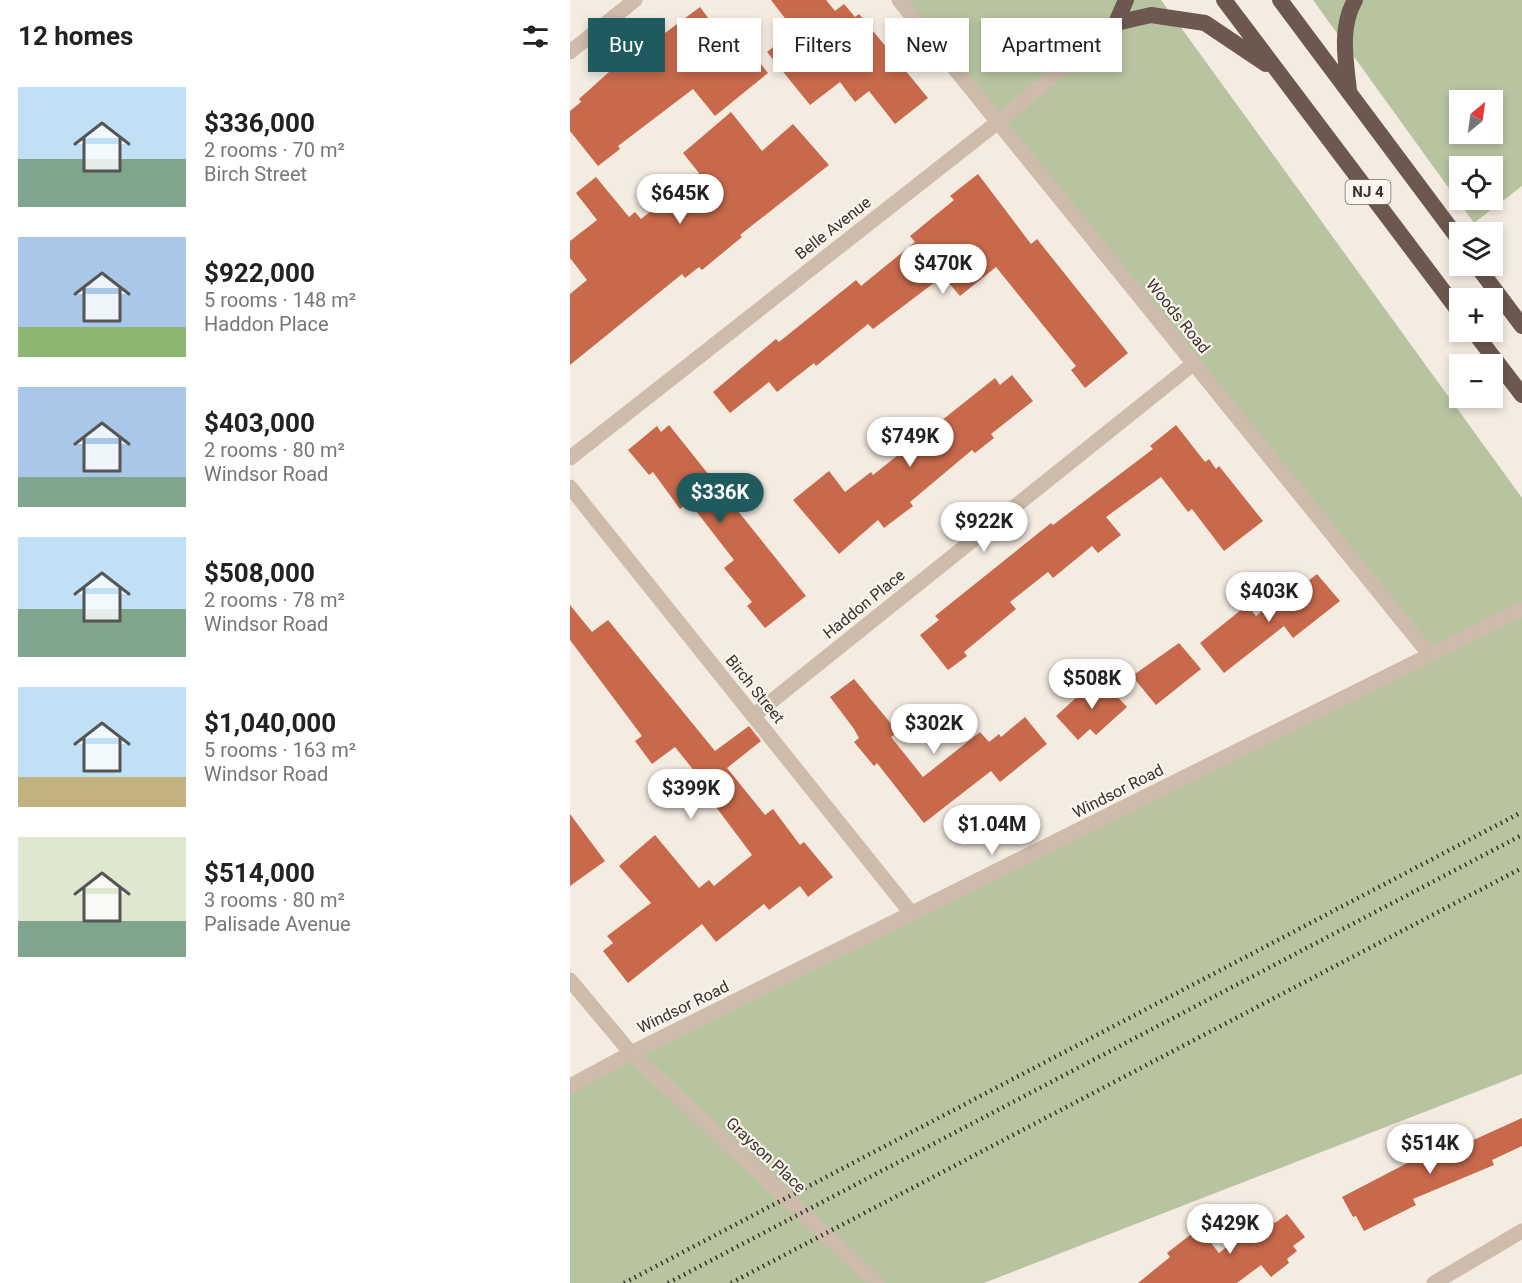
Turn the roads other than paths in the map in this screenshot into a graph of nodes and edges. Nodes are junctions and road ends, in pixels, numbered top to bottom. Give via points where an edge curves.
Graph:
1 (635, 0) edge
2 (899, 0) edge
3 (1126, 0) edge
4 (1224, 0) edge
5 (1280, 0) edge
6 (1355, 0) edge
7 (1118, 18) edge
8 (1122, 22) edge
9 (570, 52) edge
10 (1058, 72) edge
11 (1277, 72) junction
12 (1349, 92) junction
13 (998, 122) junction
14 (1449, 226) edge
15 (1485, 276) edge
16 (1449, 299) edge
17 (1522, 326) edge
18 (1482, 342) edge
19 (1193, 364) junction
20 (1522, 395) edge
21 (570, 458) edge
22 (570, 487) edge
23 (1522, 609) edge
24 (1430, 655) junction
25 (753, 716) junction
26 (912, 914) junction
27 (570, 980) edge
28 (631, 1053) junction
29 (570, 1086) edge
30 (1522, 1231) edge
31 (877, 1283) edge
32 (1434, 1283) edge

1 - 9 street
2 - 13 street, Woods Road
3 - 7 highway
4 - 11 highway, NJ 4
5 - 12 highway, NJ 4
6 - 12 highway via 1344,39
8 - 11 highway via 1151,15 1205,23
10 - 13 street, Belle Avenue
11 - 16 highway, NJ 4
12 - 14 highway, NJ 4
13 - 19 street, Woods Road
13 - 21 street, Belle Avenue
15 - 17 highway
18 - 20 highway
19 - 24 street, Woods Road
19 - 25 street, Haddon Place
22 - 25 street, Birch Street
23 - 24 street, Windsor Road
24 - 26 street, Windsor Road
25 - 26 street, Birch Street
26 - 28 street, Windsor Road
27 - 28 street, Grayson Place
28 - 29 street, Windsor Road
28 - 31 street, Grayson Place
30 - 32 street

